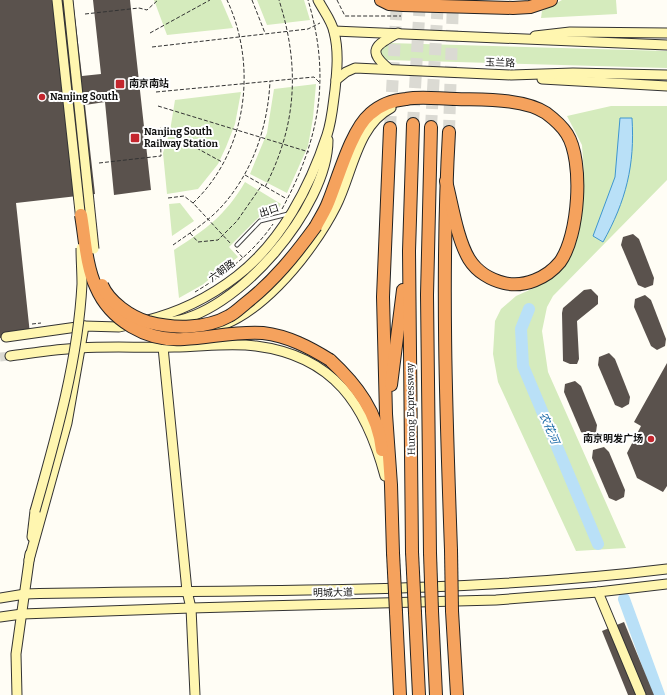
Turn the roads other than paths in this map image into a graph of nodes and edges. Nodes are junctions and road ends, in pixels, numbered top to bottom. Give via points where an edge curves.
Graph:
1 (57, 0) edge
2 (68, 0) edge
3 (318, 0) edge
4 (326, 0) edge
5 (380, 0) edge
6 (394, 0) edge
7 (550, 0) edge
8 (413, 5) junction
9 (328, 19) junction
10 (334, 31) junction
11 (399, 33) junction
12 (667, 33) edge
13 (508, 39) junction
14 (667, 45) edge
15 (389, 69) junction
16 (511, 75) junction
17 (667, 75) edge
18 (336, 80) junction
19 (667, 86) edge
20 (439, 99) junction
21 (413, 124) tunnel mouth
22 (431, 127) tunnel mouth
23 (390, 128) tunnel mouth
24 (449, 132) tunnel mouth
25 (327, 134) junction
26 (446, 181) junction
27 (291, 213) junction
28 (81, 215) junction
29 (238, 245) dead end
30 (94, 249) junction
31 (409, 251) junction
32 (93, 280) junction
33 (125, 311) junction
34 (153, 323) junction
35 (84, 326) junction
36 (119, 327) junction
37 (6, 337) dead end
38 (163, 347) junction
39 (80, 348) junction
40 (10, 356) tunnel mouth
41 (386, 414) junction
42 (385, 476) junction
43 (393, 550) junction
44 (29, 560) junction
45 (667, 569) edge
46 (667, 584) edge
47 (187, 591) junction
48 (598, 592) junction
49 (25, 594) junction
50 (0, 598) edge
51 (191, 608) junction
52 (22, 614) junction
53 (0, 617) edge
54 (397, 656) junction
55 (17, 695) edge
56 (195, 695) edge
57 (397, 695) edge
58 (400, 695) edge
59 (419, 695) edge
60 (436, 695) edge
61 (457, 695) edge
62 (641, 695) edge

1 - 28 main road, bridge
2 - 30 main road, bridge
3 - 9 main road, 六朝路
4 - 9 main road
5 - 8 highway via 389,4
6 - 8 main road
7 - 8 highway via 530,7 513,8
9 - 10 main road, 六朝路
10 - 11 main road
10 - 18 main road, 六朝路 via 338,55
11 - 13 main road
11 - 15 main road via 380,42 376,48 378,60
12 - 13 main road via 570,32
13 - 14 main road
15 - 16 main road, 玉兰路
15 - 18 main road, 玉兰路 via 355,68
16 - 17 main road, 玉兰路
16 - 19 main road via 560,81
18 - 25 main road, 六朝路
20 - 26 highway via 483,100 530,106 545,112 567,134 573,148 577,170 576,201 573,227 560,261 540,278 517,284 498,281 479,270 470,261 462,245
20 - 34 highway, bridge via 407,98 388,103 370,114 357,131 328,204 316,226 284,270 260,293 229,316 195,326
20 - 36 main road via 410,101 394,106 382,112 371,123 336,207 306,253 262,302 216,329
21 - 31 highway, Hurong Expressway
22 - 60 highway, Hurong Expressway, bridge via 427,295 430,553
23 - 41 highway via 383,297
24 - 26 highway
25 - 27 main road, 六朝路 via 305,191
25 - 34 main road, bridge via 328,154 320,178 304,212 281,246 233,293 203,311 179,321
26 - 61 highway, bridge via 445,314 452,611
27 - 29 lane, 出口 via 260,221
27 - 36 main road, 六朝路 via 273,239 237,276 185,307 164,316
28 - 32 highway, bridge
28 - 44 main road, bridge via 82,284 76,339 54,443 35,511
30 - 32 highway, bridge
30 - 33 highway, bridge via 102,287
31 - 41 highway
31 - 59 highway, Hurong Expressway, bridge via 412,552
32 - 33 highway, bridge via 110,301
32 - 42 highway, bridge via 104,303 124,322 159,337 182,340 242,333 264,334 296,341 330,360 349,378 369,406 381,443
33 - 34 highway, bridge via 140,320
35 - 36 main road, 六朝路
35 - 37 main road, 六朝路
35 - 39 main road
38 - 39 main road
38 - 42 main road via 255,346 297,356 317,367 338,382 360,410 378,448
38 - 47 main road
39 - 40 main road
39 - 44 main road via 67,423
41 - 43 highway
42 - 43 highway
43 - 54 highway, bridge
44 - 49 main road
45 - 47 main road, 明城大道 via 478,585
46 - 48 main road, 明城大道
47 - 49 main road, 明城大道
47 - 51 main road
48 - 51 main road, 明城大道 via 496,600
48 - 62 main road
49 - 50 main road, 明城大道
49 - 52 main road
51 - 52 main road, 明城大道
51 - 56 main road
52 - 53 main road, 明城大道
52 - 55 main road via 16,654
54 - 57 highway
54 - 58 highway

